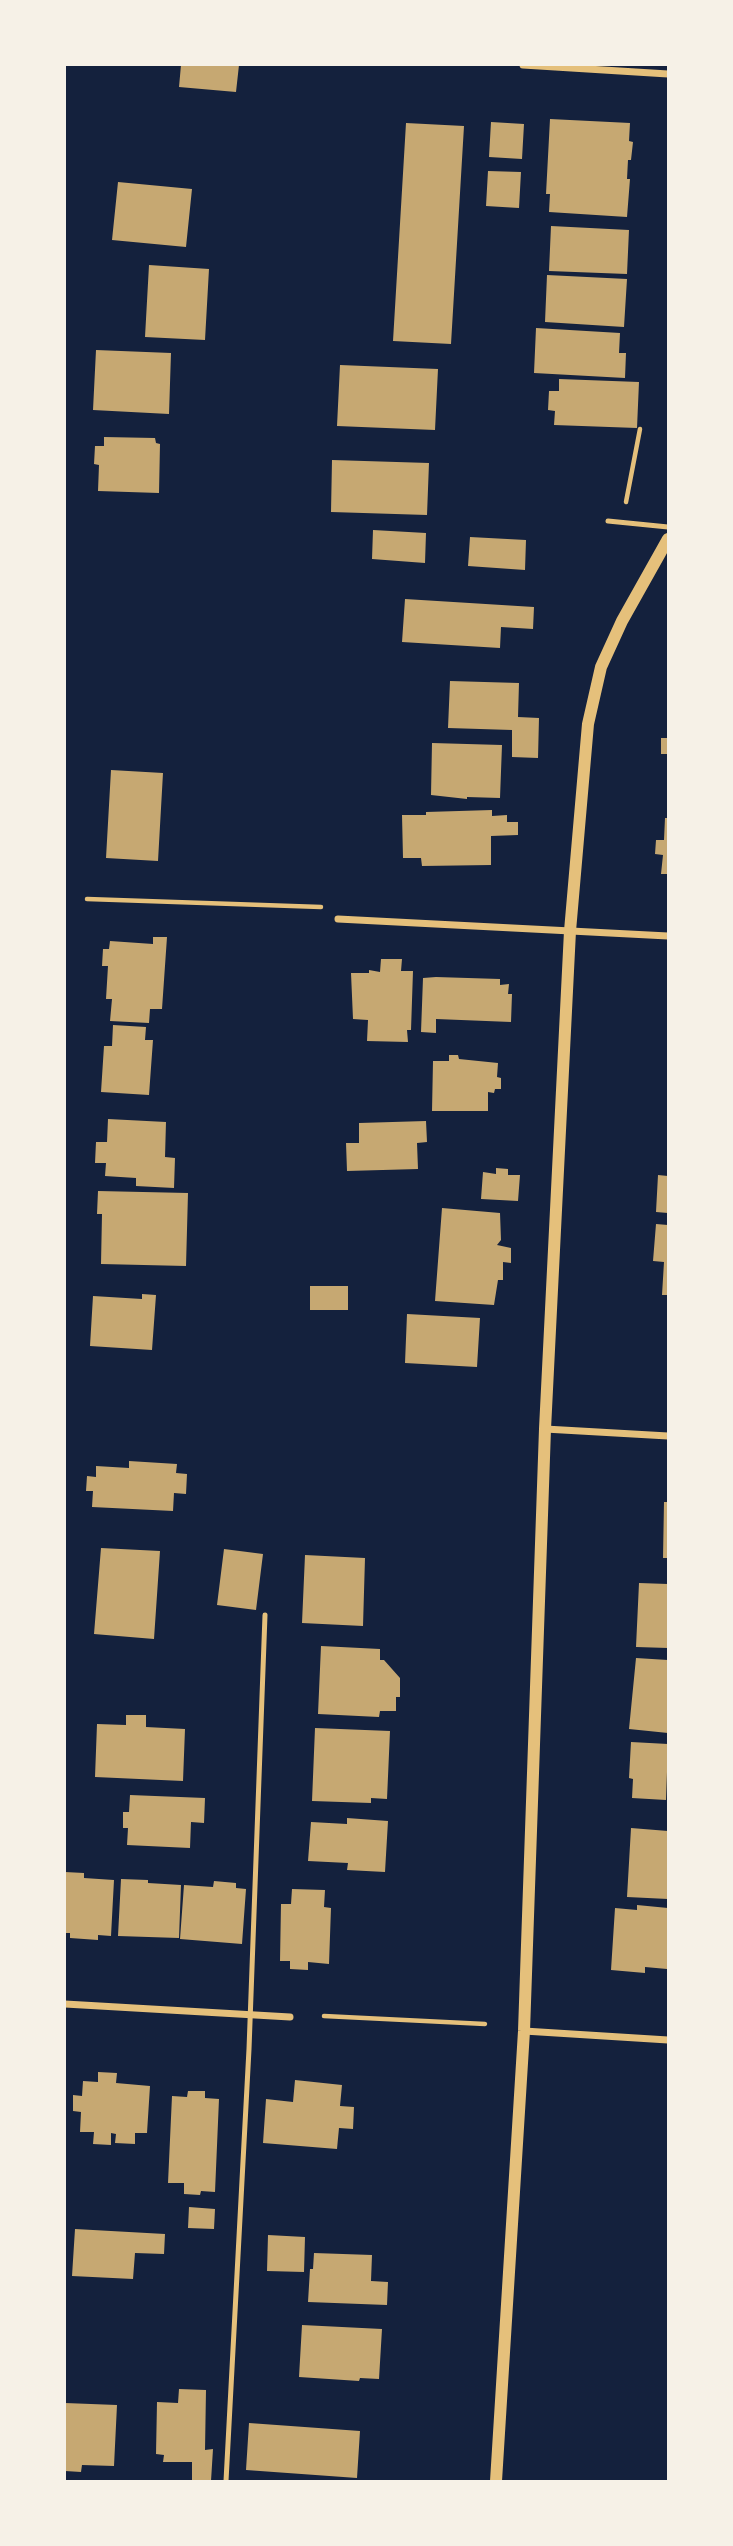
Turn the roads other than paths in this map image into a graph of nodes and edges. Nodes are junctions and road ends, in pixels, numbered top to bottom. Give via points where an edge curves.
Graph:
1 (523, 65) edge
2 (668, 74) edge
3 (608, 521) dead end
4 (668, 527) edge
5 (668, 539) edge
6 (338, 919) dead end
7 (570, 931) junction
8 (668, 936) edge
9 (545, 1429) junction
10 (668, 1436) edge
11 (265, 1615) dead end
12 (65, 2004) edge
13 (251, 2015) junction
14 (290, 2017) dead end
15 (524, 2031) junction
16 (668, 2040) edge
17 (226, 2481) edge
18 (496, 2481) edge

1 - 2 street
3 - 4 lane
5 - 7 street via 601,667 588,724
6 - 7 street
7 - 8 street
7 - 9 street
9 - 10 street
9 - 15 street
11 - 13 lane
12 - 13 street
13 - 14 street
13 - 17 lane
15 - 16 street
15 - 18 street

